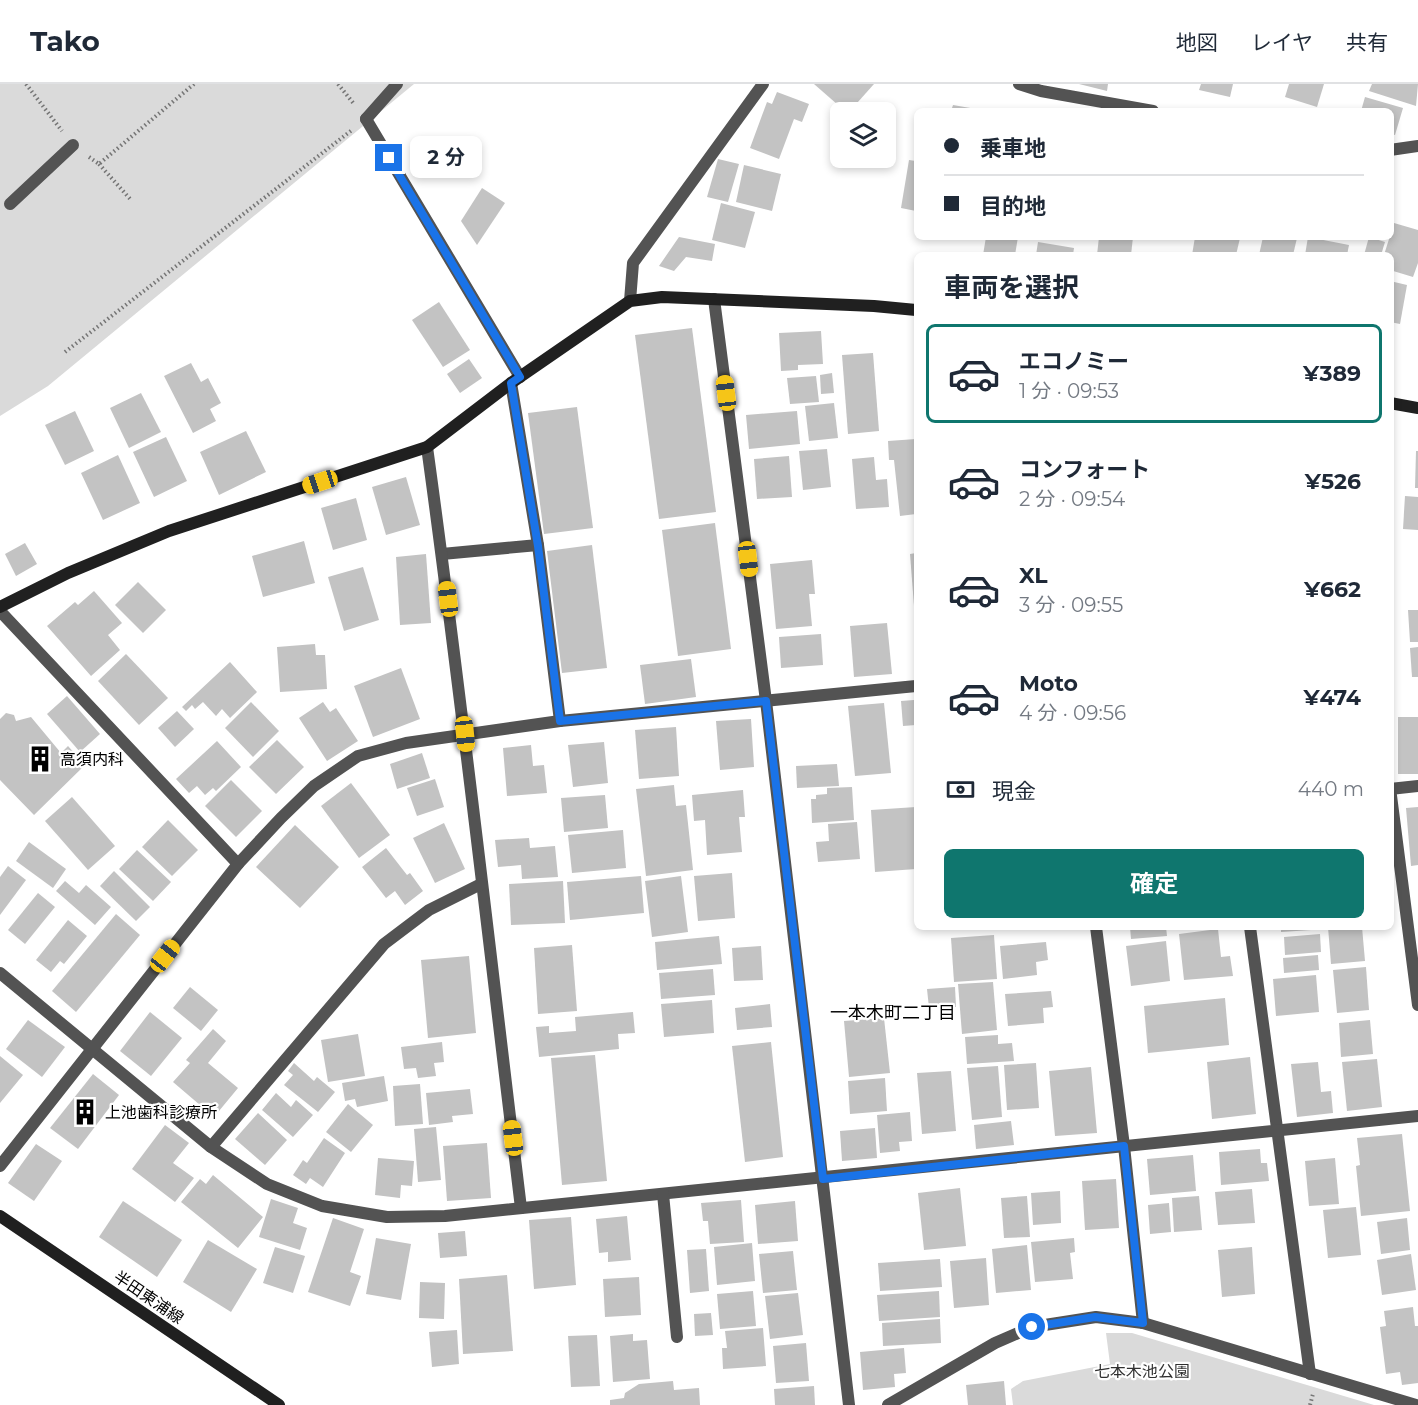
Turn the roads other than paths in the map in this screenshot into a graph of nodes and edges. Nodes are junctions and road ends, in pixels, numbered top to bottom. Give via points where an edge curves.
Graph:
1 (397, 84) edge
2 (763, 84) edge
3 (1019, 84) edge
4 (1135, 108) edge
5 (74, 145) road end
6 (1418, 146) edge
7 (1394, 149) edge
8 (9, 204) dead end
9 (714, 299) junction
10 (630, 301) junction
11 (914, 310) edge
12 (515, 380) junction
13 (1394, 404) edge
14 (1418, 408) edge
15 (427, 447) junction
16 (538, 546) junction
17 (442, 554) junction
18 (0, 609) edge
19 (914, 686) edge
20 (766, 701) junction
21 (560, 721) junction
22 (465, 734) junction
23 (1418, 786) edge
24 (1394, 788) edge
25 (1394, 819) edge
26 (238, 864) junction
27 (481, 884) junction
28 (1096, 930) edge
29 (1250, 930) edge
30 (0, 973) edge
31 (1418, 1005) edge
32 (93, 1048) junction
33 (1418, 1116) edge
34 (1277, 1131) junction
35 (1124, 1146) junction
36 (211, 1147) junction
37 (0, 1166) edge
38 (823, 1179) junction
39 (663, 1194) junction
40 (521, 1208) junction
41 (0, 1216) edge
42 (1143, 1323) junction
43 (677, 1336) dead end
44 (1310, 1374) junction
45 (279, 1405) edge
46 (849, 1405) edge
47 (888, 1405) edge
48 (1416, 1405) edge

1 - 12 street via 366,119
2 - 10 street via 633,263
3 - 4 street via 1041,92
5 - 8 street
6 - 7 street
9 - 10 street via 662,297
9 - 11 street
9 - 20 street
10 - 12 street
12 - 15 street
12 - 16 street
13 - 14 street
15 - 17 street
15 - 18 street via 169,531 68,573
16 - 17 street
16 - 21 street
17 - 22 street
18 - 26 street
19 - 20 street
20 - 21 street
20 - 38 street
21 - 22 street
22 - 26 street via 406,743 358,756 314,786
22 - 27 street
23 - 24 street
25 - 31 street
26 - 32 street
27 - 36 street via 429,910 384,944
27 - 40 street
28 - 35 street
29 - 34 street
30 - 32 street
32 - 36 street
32 - 37 street
33 - 34 street
34 - 35 street
34 - 44 street
35 - 38 street
35 - 42 street
36 - 40 street via 267,1184 322,1206 387,1217
38 - 39 street
38 - 46 street
39 - 40 street
39 - 43 street
41 - 45 street, 半田東浦線
42 - 44 street
42 - 47 street via 1095,1317 1032,1327 995,1343
44 - 48 street

